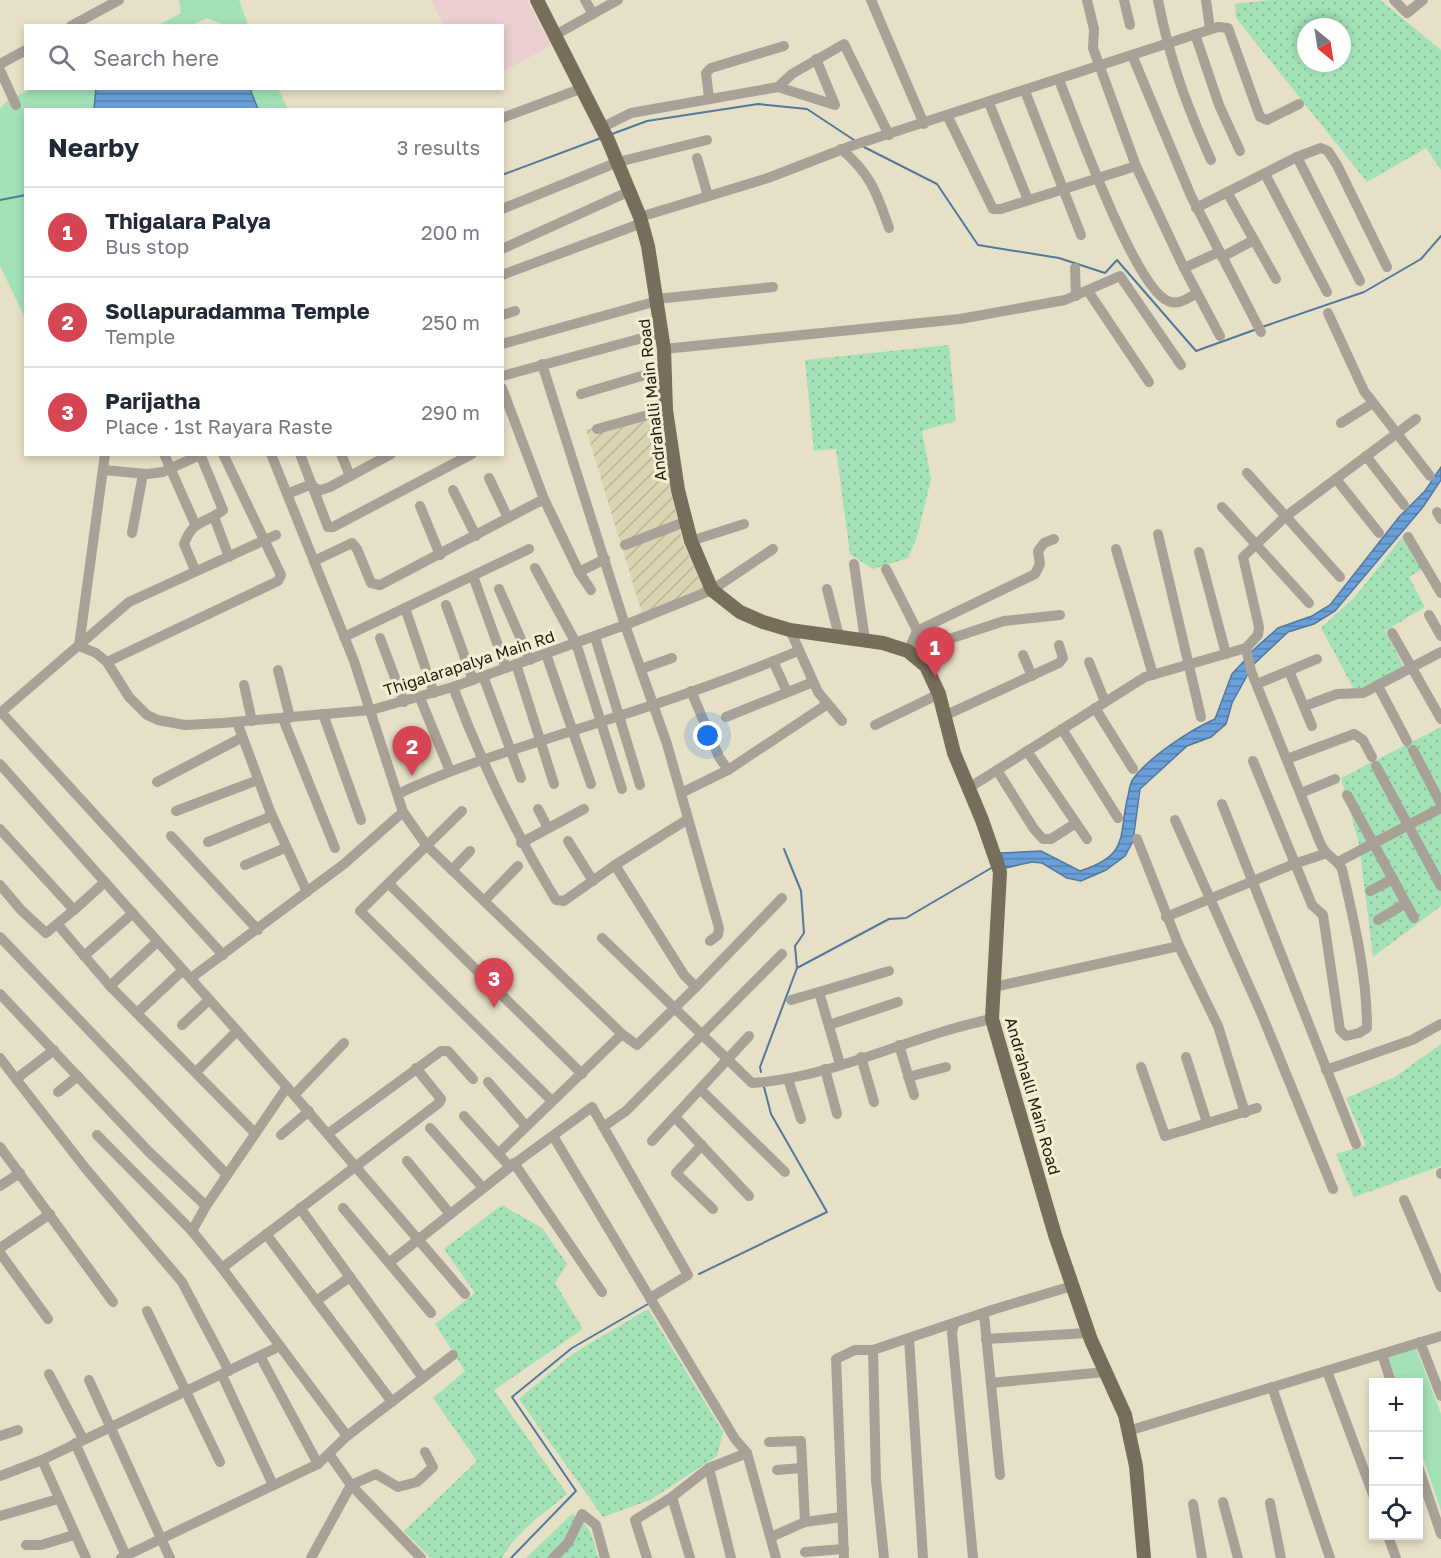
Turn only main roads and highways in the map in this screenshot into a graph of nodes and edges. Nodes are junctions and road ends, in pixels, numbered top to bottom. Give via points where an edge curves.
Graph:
1 (537, 0) edge
2 (1144, 1558) edge

1 - 2 main road, Andrahalli Main Road via 605,133 641,220 662,333 666,410 678,490 691,541 712,590 740,612 790,630 865,640 908,651 926,666 939,694 967,789 1000,872 992,1020 1072,1286 1125,1416 1136,1467

